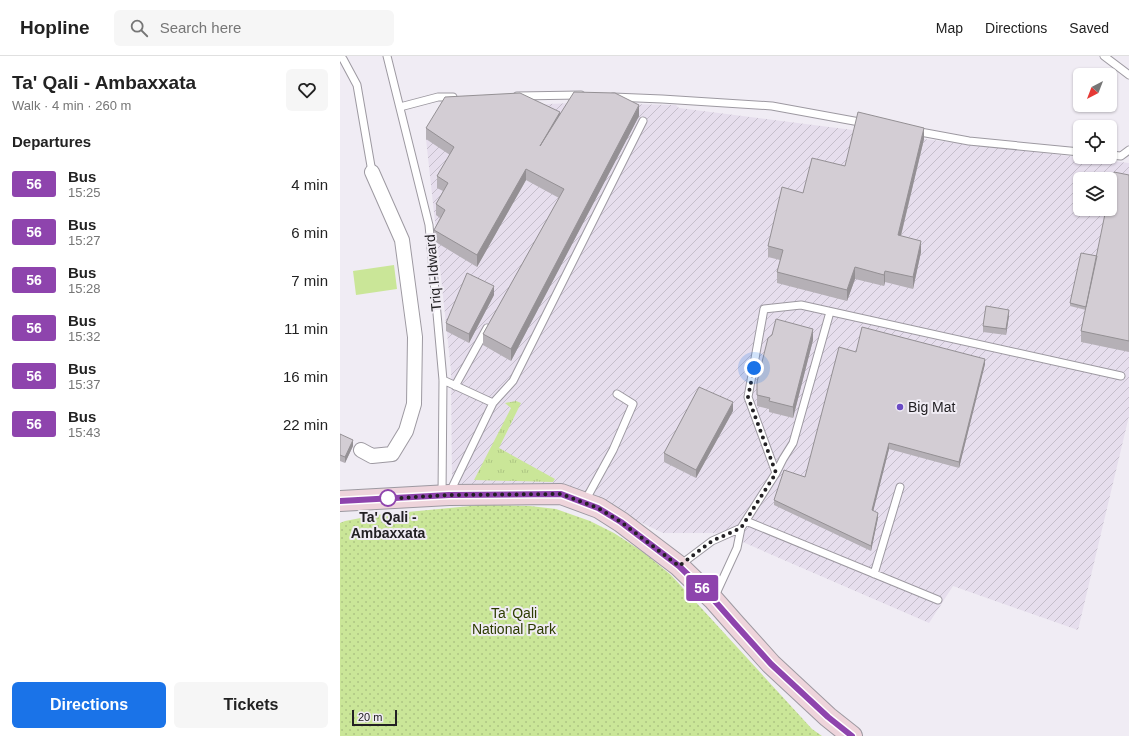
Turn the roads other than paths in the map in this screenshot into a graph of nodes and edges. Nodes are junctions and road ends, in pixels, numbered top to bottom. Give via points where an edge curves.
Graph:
1 (340, 56) edge
2 (388, 56) edge
3 (1104, 56) edge
4 (1129, 74) edge
5 (510, 96) edge
6 (588, 96) edge
7 (602, 96) edge
8 (462, 97) edge
9 (400, 107) junction
10 (643, 120) dead end
11 (871, 124) edge
12 (909, 130) edge
13 (1129, 150) edge
14 (1073, 151) edge
15 (1117, 156) edge
16 (372, 172) joint
17 (830, 312) junction
18 (490, 323) edge
19 (1121, 376) dead end
20 (443, 380) junction
21 (455, 386) junction
22 (617, 394) dead end
23 (492, 404) junction
24 (361, 450) dead end
25 (776, 473) junction
26 (900, 487) dead end
27 (445, 495) junction
28 (340, 501) edge
29 (584, 502) junction
30 (746, 521) junction
31 (741, 528) junction
32 (679, 566) junction
33 (874, 574) junction
34 (713, 599) junction
35 (938, 600) dead end
36 (852, 736) edge

1 - 16 lane via 357,85
2 - 9 lane, Triq l-Idward
3 - 4 lane
5 - 6 lane
7 - 11 lane via 772,106
8 - 9 lane via 438,98
9 - 20 lane, Triq l-Idward via 429,225
10 - 23 lane via 513,381
12 - 14 lane via 970,141
13 - 15 lane via 1121,156
16 - 24 street via 402,240 415,337 414,404 406,431 392,454 372,456
17 - 19 lane
17 - 25 lane via 793,443
17 - 25 lane via 800,305 764,309 748,397
18 - 21 lane
20 - 21 lane
20 - 27 lane, Triq l-Idward
21 - 23 lane
22 - 29 lane via 633,404 613,450
23 - 27 lane
25 - 30 lane
26 - 33 lane
27 - 28 main road
27 - 29 main road via 561,494
29 - 32 main road via 621,522
30 - 31 lane
30 - 33 lane
31 - 32 lane via 712,541
31 - 34 lane via 737,548
32 - 34 main road
33 - 35 lane
34 - 36 main road via 771,664

